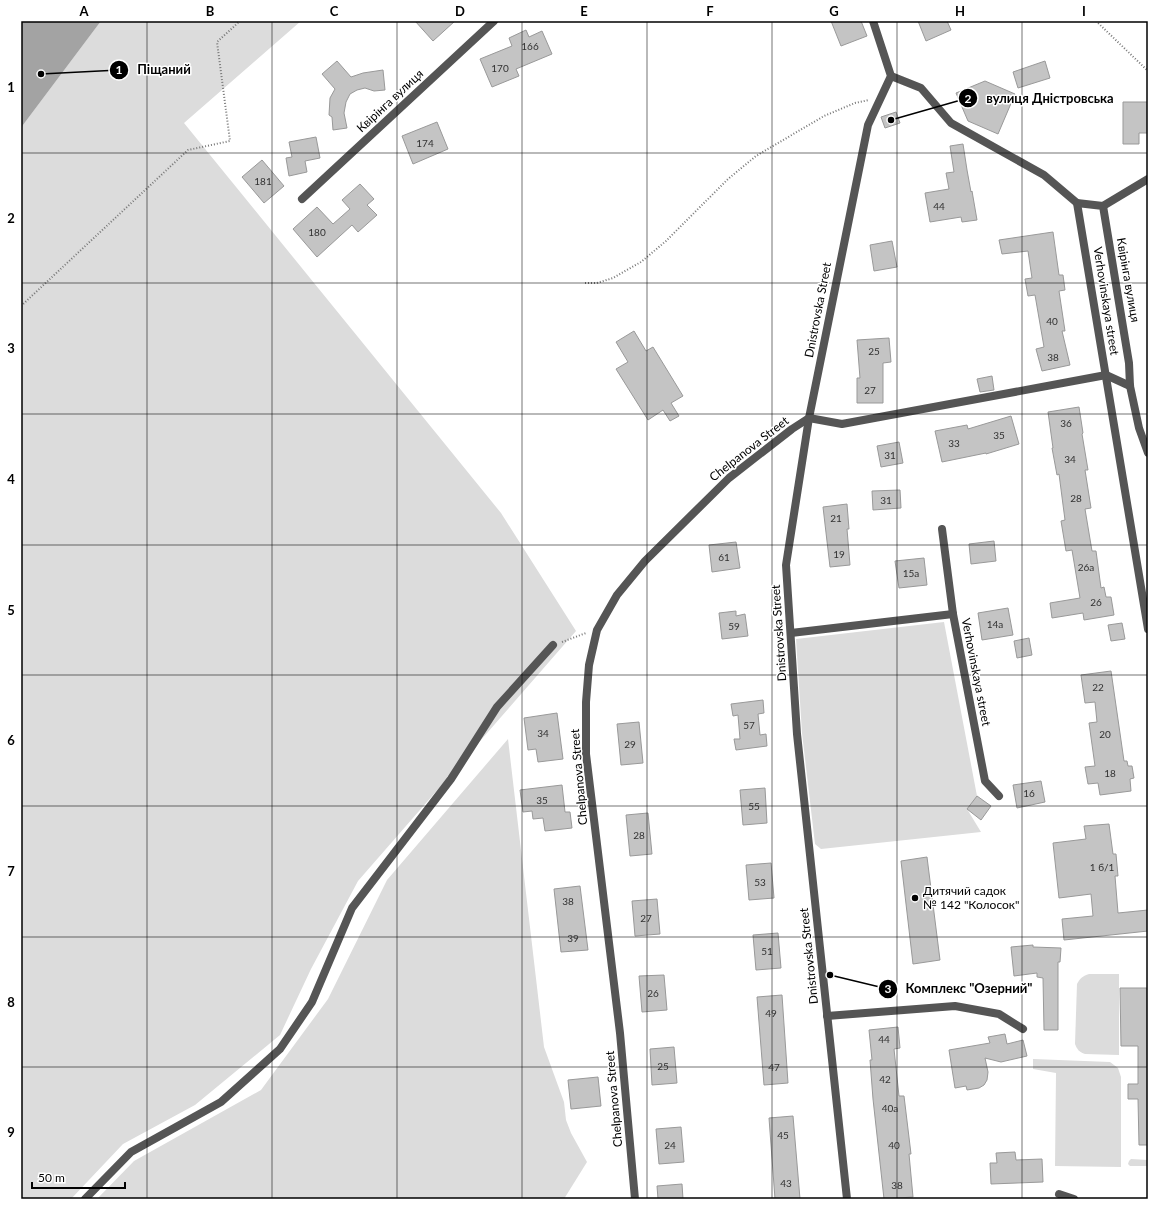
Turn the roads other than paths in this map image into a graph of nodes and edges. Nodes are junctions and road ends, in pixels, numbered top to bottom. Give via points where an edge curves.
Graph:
1 (494, 21) edge
2 (873, 21) edge
3 (891, 76) junction
4 (1148, 179) edge
5 (302, 199) dead end
6 (1078, 203) junction
7 (1103, 206) junction
8 (1106, 375) junction
9 (1130, 386) junction
10 (809, 418) junction
11 (1148, 453) edge
12 (942, 529) dead end
13 (953, 614) junction
14 (1148, 629) edge
15 (791, 632) junction
16 (553, 645) road end
17 (999, 796) dead end
18 (827, 1016) junction
19 (1023, 1029) dead end
20 (1059, 1194) dead end
21 (85, 1199) edge
22 (635, 1199) edge
23 (847, 1199) edge
24 (1074, 1199) edge

1 - 5 street, Квірінга вулиця
2 - 3 street
3 - 6 street via 921,88 951,123 1044,175
3 - 10 street, Dnistrovska Street via 868,125
4 - 7 street
6 - 7 street
6 - 8 street, Verhovinskaya street
7 - 9 street, Квірінга вулиця via 1130,363
8 - 9 street
8 - 10 street via 842,424
8 - 14 street, Verhovinskaya street
9 - 11 street, Квірінга вулиця via 1139,428
10 - 15 street, Dnistrovska Street via 786,565
10 - 22 street, Chelpanova Street via 729,478 650,556 617,595 596,630 587,687 586,754 620,1033
12 - 13 street
13 - 15 street, Verhovinskaya street
13 - 17 street, Verhovinskaya street via 985,781
15 - 18 street, Dnistrovska Street via 797,734
16 - 21 street via 497,707 451,779 352,908 312,1002 280,1049 220,1102 131,1152
18 - 19 street via 955,1006 999,1014
18 - 23 street, Dnistrovska Street
20 - 24 street

